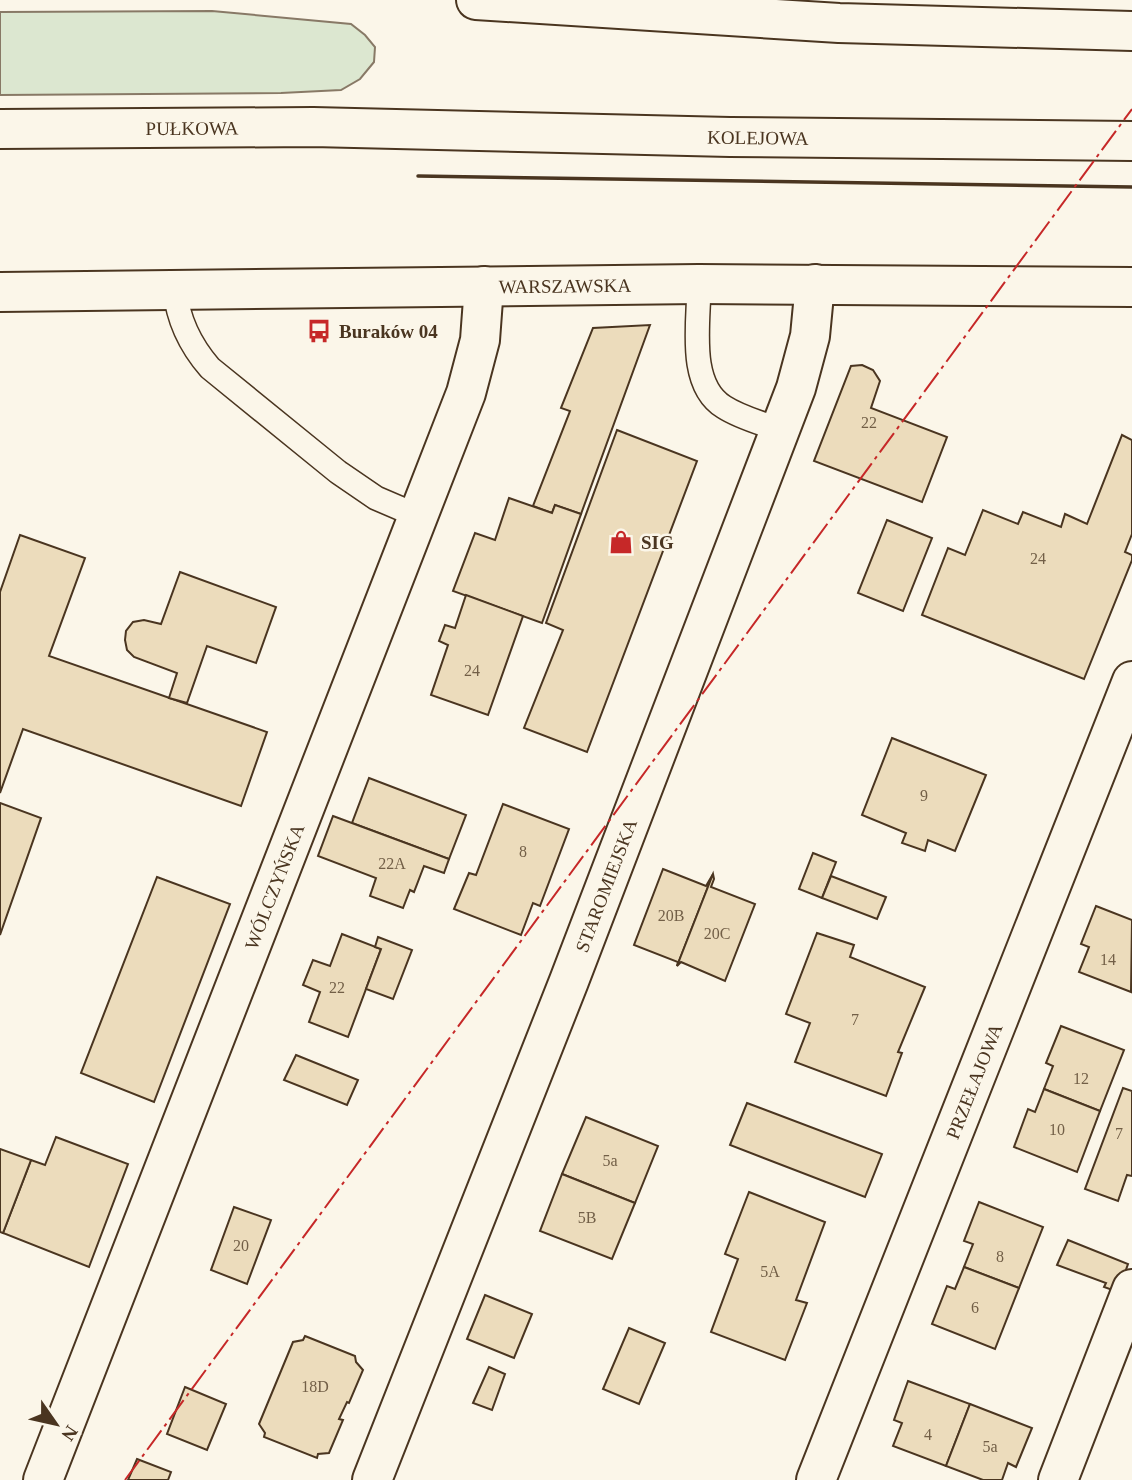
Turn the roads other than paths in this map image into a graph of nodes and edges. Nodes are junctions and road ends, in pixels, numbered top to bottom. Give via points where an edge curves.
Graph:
1 (476, 0) edge
2 (1132, 31) edge
3 (384, 128) joint
4 (0, 129) edge
5 (1132, 141) edge
6 (699, 284) junction
7 (814, 284) junction
8 (484, 286) junction
9 (1132, 287) edge
10 (175, 290) junction
11 (0, 292) edge
12 (780, 430) junction
13 (418, 516) junction
14 (1132, 681) edge
15 (1132, 1289) edge
16 (43, 1480) edge
17 (372, 1480) edge
18 (816, 1480) edge
19 (1058, 1480) edge

1 - 2 main road via 839,23
3 - 4 main road, PUŁKOWA
3 - 5 main road, KOLEJOWA
6 - 7 main road, WARSZAWSKA
6 - 8 main road, WARSZAWSKA
6 - 12 lane via 702,383 715,401 733,412
7 - 9 main road, WARSZAWSKA
7 - 12 main road, STAROMIEJSKA via 804,363
8 - 10 main road, WARSZAWSKA
8 - 13 main road, WÓLCZYŃSKA via 474,366
10 - 11 main road, WARSZAWSKA
10 - 13 lane via 188,338 210,368 338,472 376,498
12 - 17 main road, STAROMIEJSKA via 525,1096
13 - 16 main road, WÓLCZYŃSKA
14 - 18 main road, PRZEŁAJOWA
15 - 19 main road

